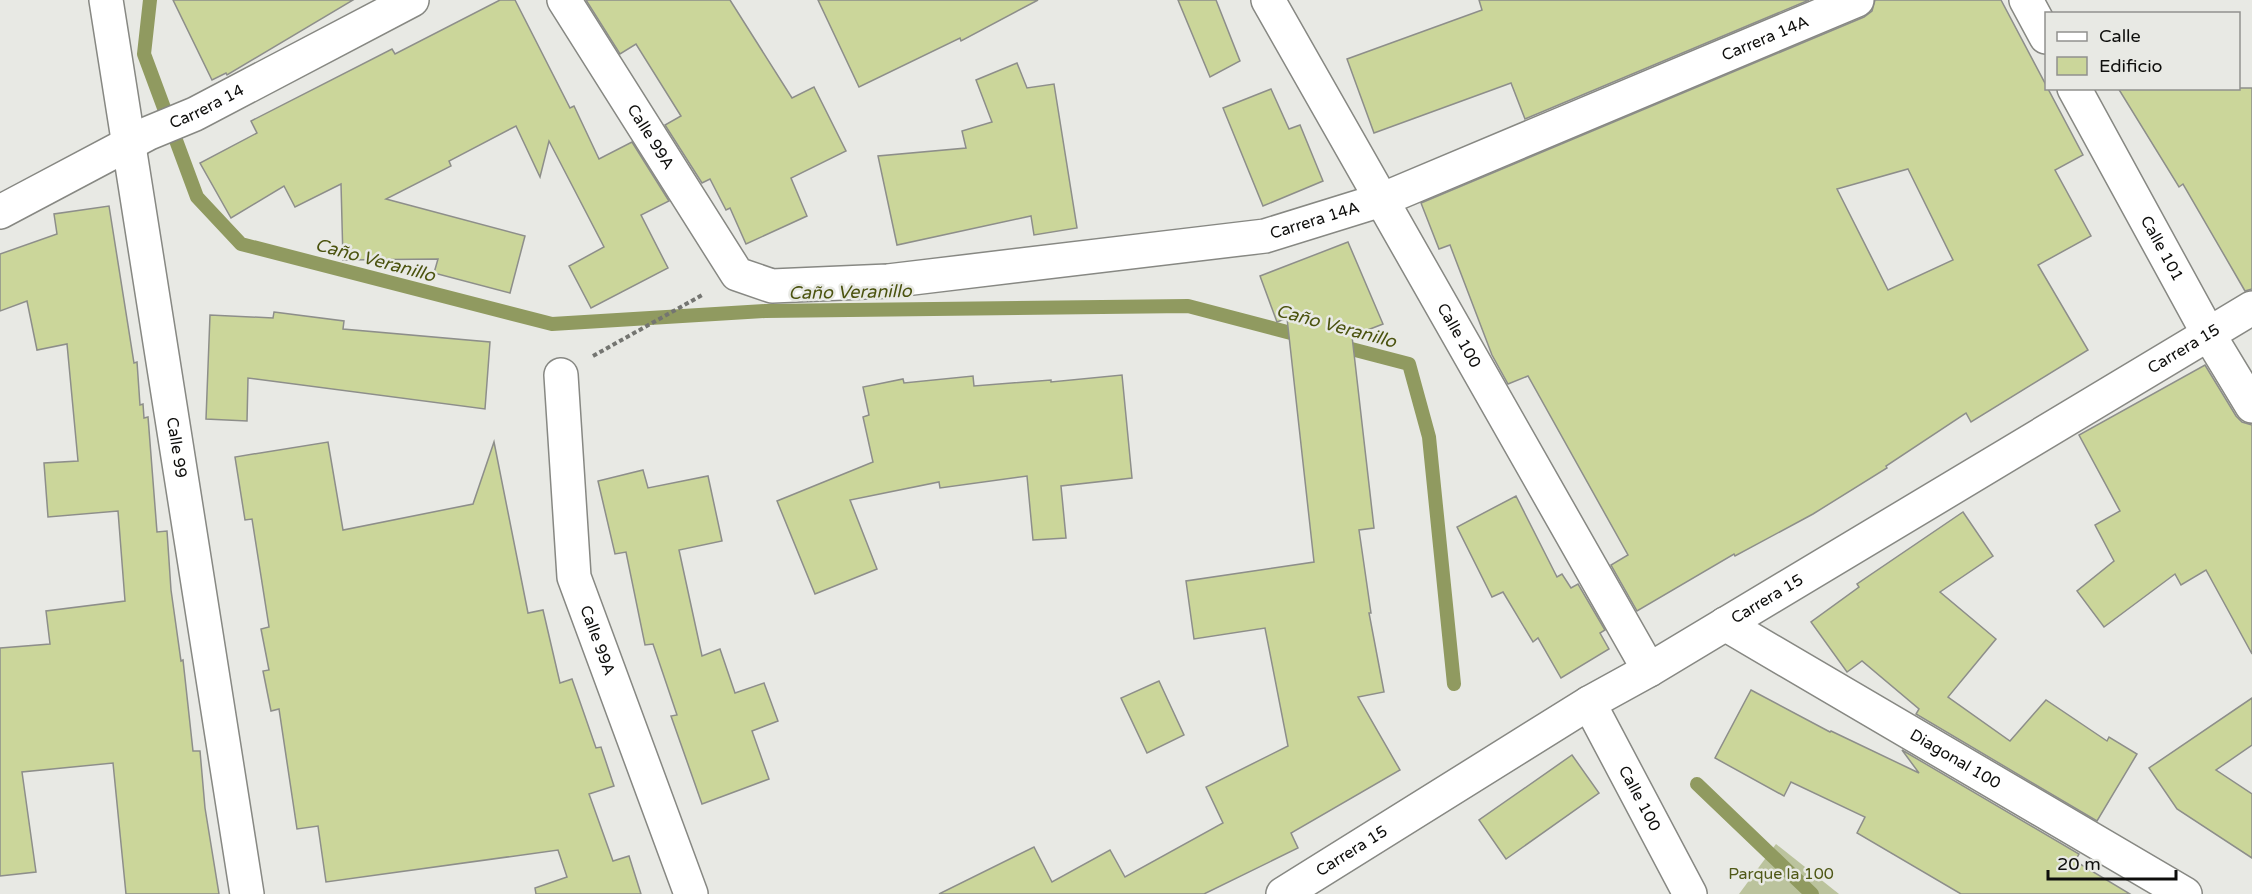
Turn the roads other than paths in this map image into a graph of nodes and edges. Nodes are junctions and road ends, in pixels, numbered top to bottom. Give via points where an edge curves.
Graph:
1 (106, 0) edge
2 (412, 0) edge
3 (564, 0) edge
4 (1268, 0) edge
5 (1857, 0) edge
6 (2026, 0) edge
7 (2045, 35) edge
8 (2075, 90) edge
9 (139, 139) junction
10 (1381, 200) junction
11 (0, 212) edge
12 (737, 274) joint
13 (2252, 308) edge
14 (2209, 335) junction
15 (561, 375) dead end
16 (2252, 406) edge
17 (1725, 624) junction
18 (1649, 670) junction
19 (1588, 703) junction
20 (247, 894) edge
21 (691, 894) edge
22 (1283, 894) edge
23 (1690, 894) edge
24 (2185, 894) edge

1 - 9 street, Calle 99
2 - 9 street, Carrera 14 via 195,114
3 - 12 street, Calle 99A
4 - 10 street, Calle 100
5 - 10 street, Carrera 14A
6 - 7 street
8 - 14 street, Calle 101
9 - 11 street, Carrera 14
9 - 20 street, Calle 99
10 - 12 street, Carrera 14A via 1265,236 911,278 772,286
10 - 18 street, Calle 100
13 - 14 street, Carrera 15
14 - 16 street, Calle 101
14 - 17 street, Carrera 15
15 - 21 street, Calle 99A via 574,577
17 - 18 street, Carrera 15
17 - 24 street, Diagonal 100
18 - 19 street, Carrera 15
19 - 22 street, Carrera 15
19 - 23 street, Calle 100

